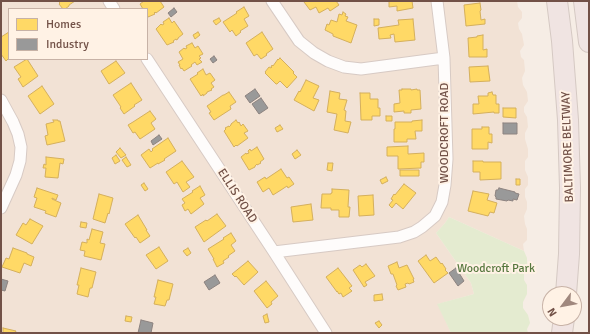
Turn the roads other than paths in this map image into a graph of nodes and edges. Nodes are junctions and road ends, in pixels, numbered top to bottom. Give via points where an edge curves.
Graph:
1 (272, 1) edge
2 (437, 1) edge
3 (557, 1) edge
4 (584, 1) edge
5 (589, 42) edge
6 (444, 58) junction
7 (148, 60) edge
8 (1, 100) edge
9 (1, 207) edge
10 (274, 252) junction
11 (566, 286) edge
12 (326, 333) edge

1 - 6 street via 299,40 314,53 344,67 361,69
2 - 6 street, WOODCROFT ROAD
3 - 11 highway, BALTIMORE BELTWAY via 568,120 570,188
4 - 5 highway
6 - 10 street, WOODCROFT ROAD via 446,185 435,216 414,232 399,238
7 - 10 street, ELLIS ROAD
8 - 9 street via 18,134 21,148 16,175
10 - 12 street, ELLIS ROAD

